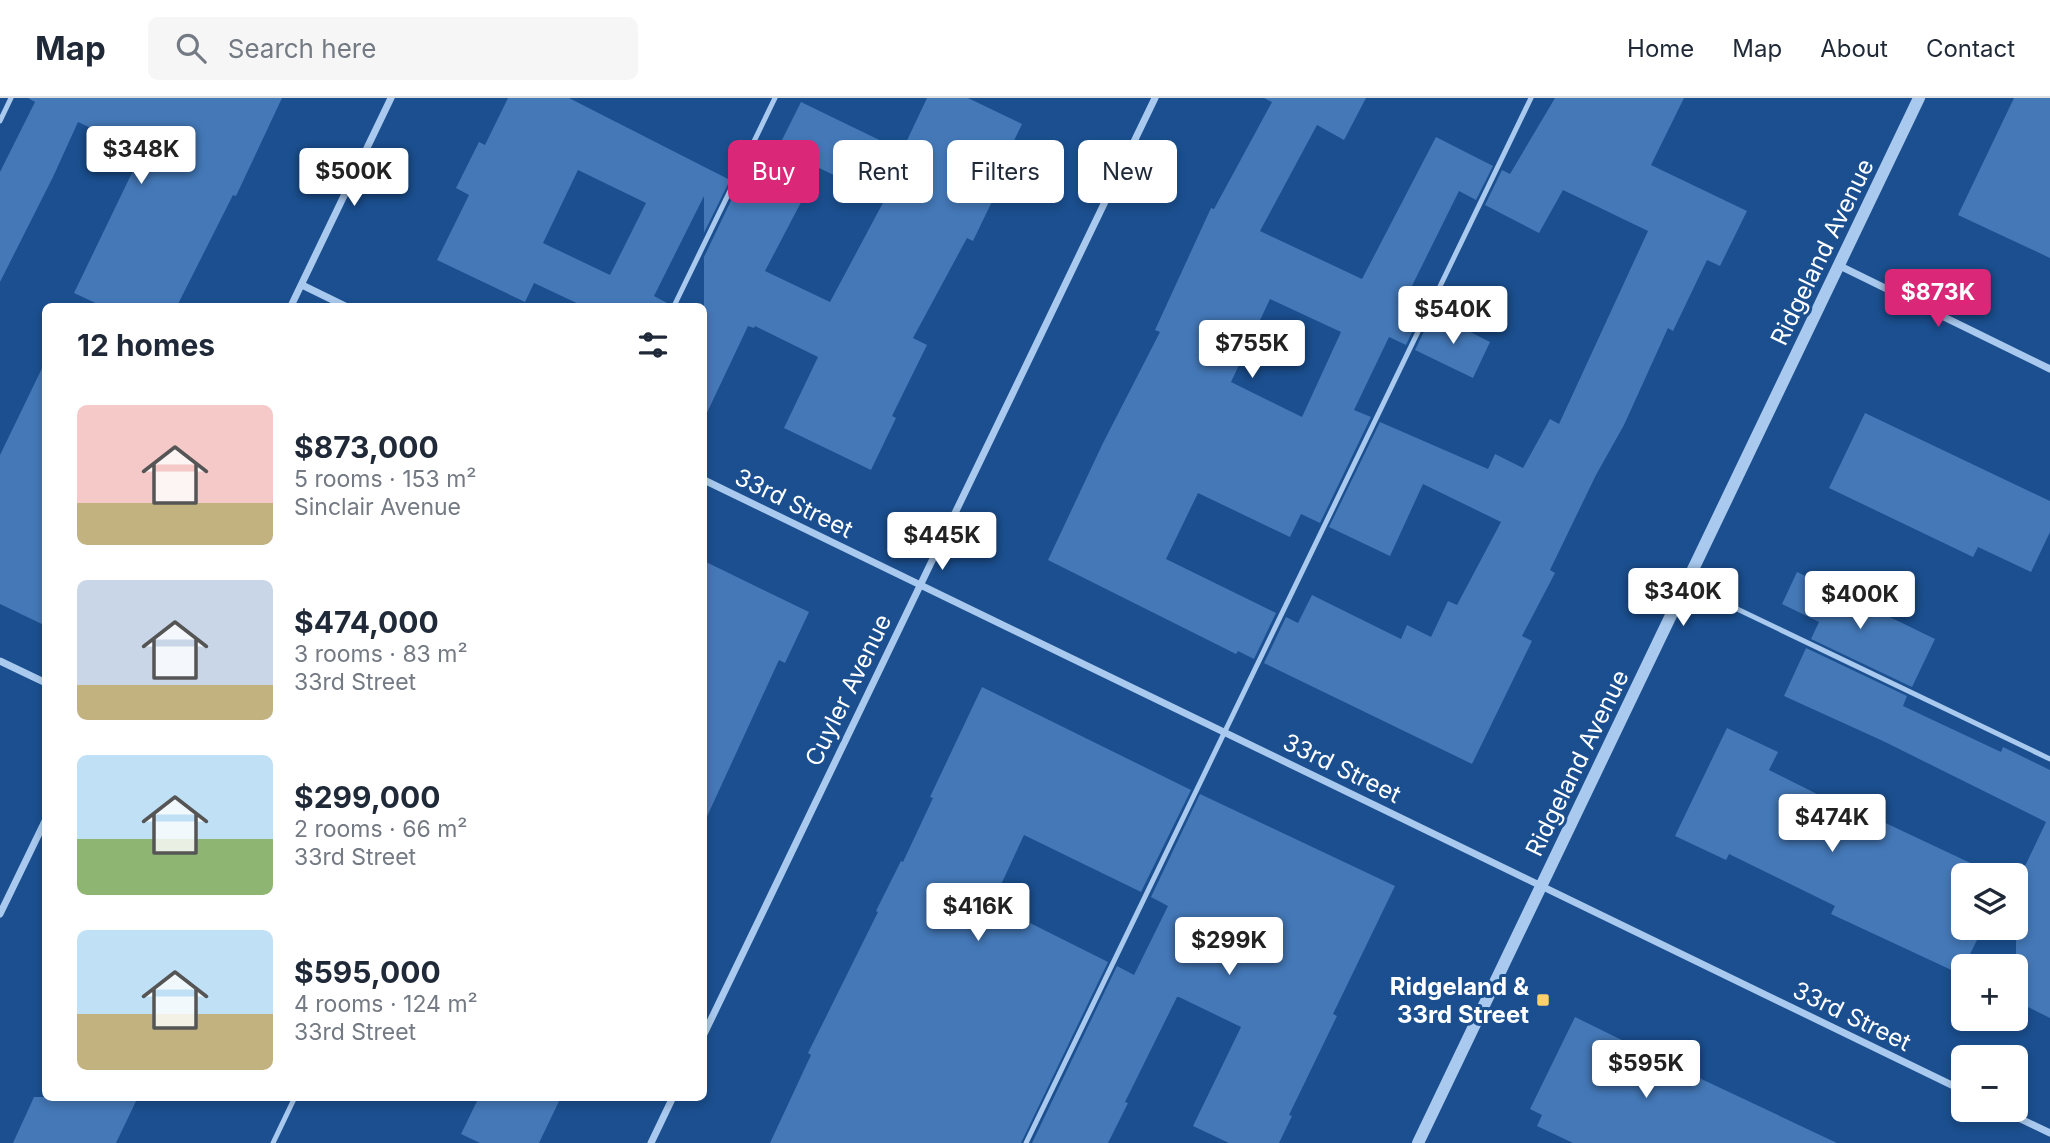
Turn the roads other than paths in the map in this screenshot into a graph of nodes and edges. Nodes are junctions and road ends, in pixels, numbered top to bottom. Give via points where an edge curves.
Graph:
1 (11, 98) edge
2 (391, 98) edge
3 (775, 98) edge
4 (1154, 98) edge
5 (1531, 98) edge
6 (1919, 98) edge
7 (0, 121) edge
8 (1838, 265) junction
9 (302, 285) junction
10 (293, 303) edge
11 (339, 303) edge
12 (675, 303) edge
13 (2050, 369) edge
14 (707, 481) edge
15 (1686, 584) junction
16 (920, 585) junction
17 (0, 661) edge
18 (42, 681) edge
19 (1224, 733) junction
20 (2050, 759) edge
21 (42, 827) edge
22 (1541, 886) junction
23 (0, 914) edge
24 (707, 1028) edge
25 (1951, 1085) edge
26 (293, 1101) edge
27 (671, 1101) edge
28 (2027, 1122) edge
29 (2050, 1133) edge
30 (273, 1143) edge
31 (651, 1143) edge
32 (1026, 1143) edge
33 (1418, 1143) edge

1 - 7 lane
2 - 9 street
3 - 12 lane
4 - 16 street, Cuyler Avenue
5 - 19 lane
6 - 8 street, Ridgeland Avenue
8 - 13 street
8 - 15 street, Ridgeland Avenue
9 - 10 street
9 - 11 street
14 - 16 street, 33rd Street
15 - 20 lane
15 - 22 street, Ridgeland Avenue
16 - 19 street, 33rd Street
16 - 24 street, Cuyler Avenue
17 - 18 street
19 - 22 street, 33rd Street
19 - 32 lane
21 - 23 street
22 - 25 street, 33rd Street
22 - 33 street, Ridgeland Avenue
26 - 30 lane
27 - 31 street
28 - 29 street

